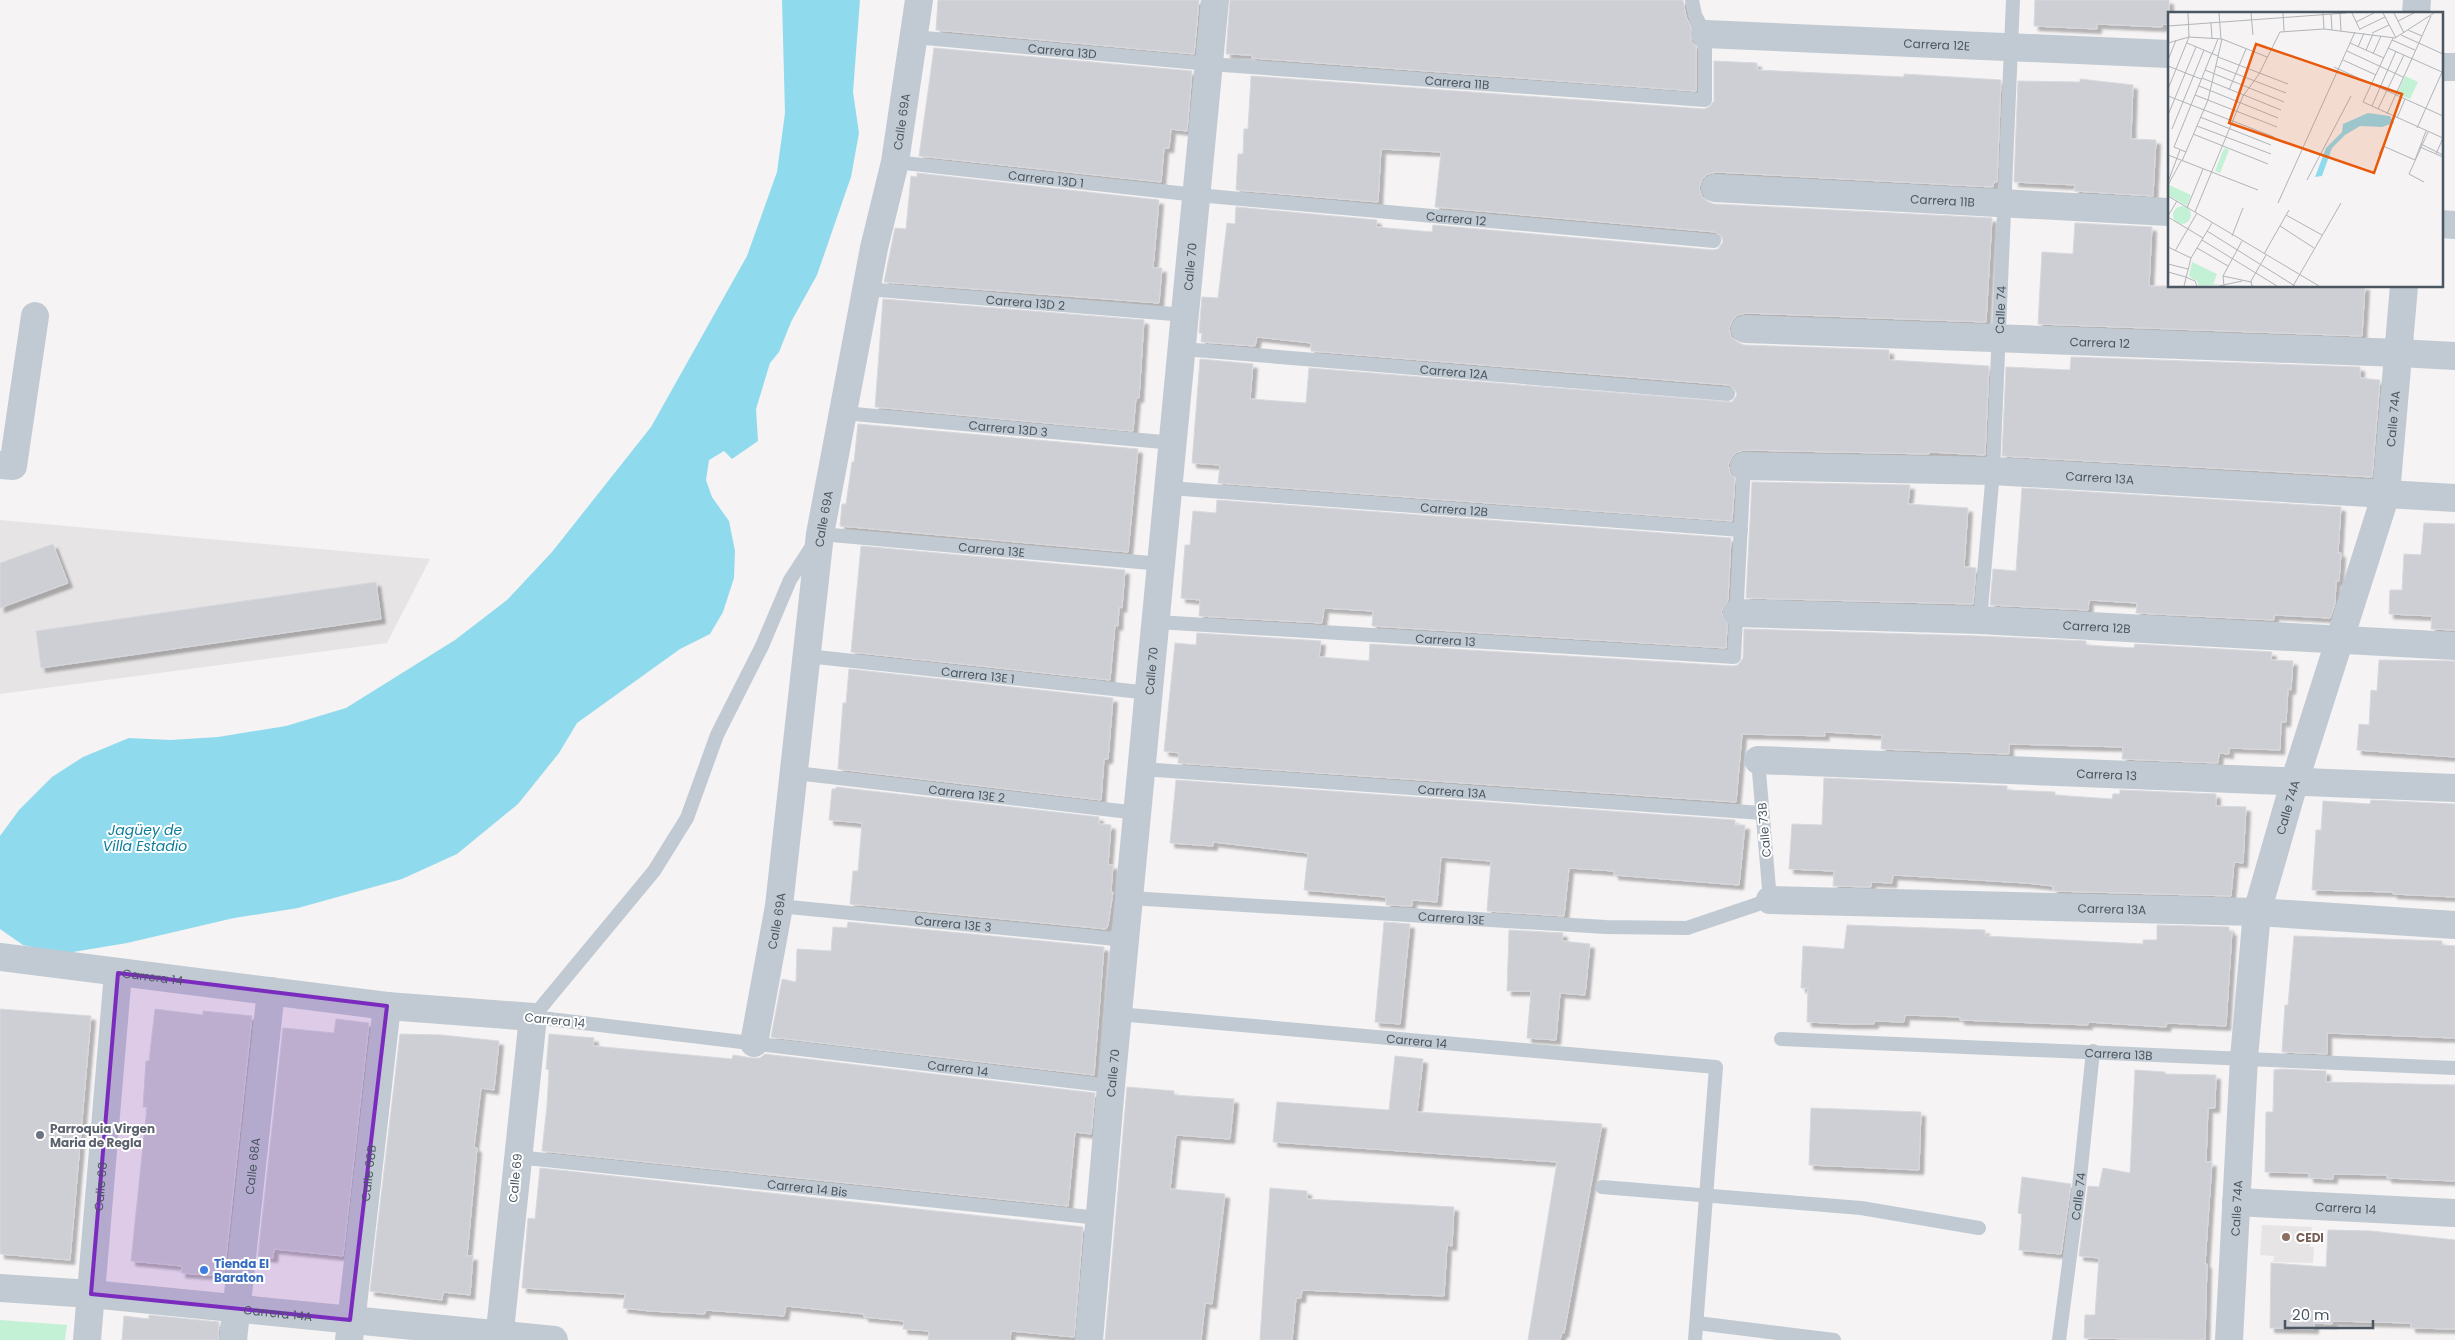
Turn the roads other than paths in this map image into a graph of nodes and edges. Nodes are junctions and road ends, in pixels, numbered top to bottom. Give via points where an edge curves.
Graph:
1 (919, 0) edge
2 (1216, 0) edge
3 (1692, 0) edge
4 (2013, 0) edge
5 (1706, 34) junction
6 (914, 37) junction
7 (2012, 48) junction
8 (2168, 54) edge
9 (1210, 64) junction
10 (2442, 66) edge
11 (2455, 67) edge
12 (895, 162) junction
13 (1714, 188) dead end
14 (1197, 195) junction
15 (2003, 204) junction
16 (2168, 212) edge
17 (2442, 224) edge
18 (2455, 225) edge
19 (1714, 241) dead end
20 (2404, 288) edge
21 (866, 289) junction
22 (1186, 315) junction
23 (35, 316) dead end
24 (1745, 329) dead end
25 (1999, 339) junction
26 (1182, 349) junction
27 (2399, 352) junction
28 (2455, 356) edge
29 (1728, 394) dead end
30 (843, 413) junction
31 (1174, 443) junction
32 (0, 465) edge
33 (1744, 466) joint
34 (1993, 471) junction
35 (1169, 488) junction
36 (2386, 494) junction
37 (2455, 498) edge
38 (1741, 530) junction
39 (820, 534) junction
40 (1162, 564) junction
41 (1737, 613) junction
42 (1980, 620) junction
43 (1157, 622) junction
44 (2341, 640) junction
45 (2455, 646) edge
46 (807, 656) junction
47 (1150, 693) junction
48 (1758, 760) joint
49 (1142, 769) junction
50 (796, 773) junction
51 (2294, 780) junction
52 (2455, 788) edge
53 (1138, 813) junction
54 (1762, 813) junction
55 (1130, 898) junction
56 (1770, 900) junction
57 (779, 906) junction
58 (2257, 912) junction
59 (2455, 924) edge
60 (1126, 940) junction
61 (0, 957) edge
62 (118, 973) junction
63 (271, 992) junction
64 (387, 1006) junction
65 (1118, 1014) junction
66 (533, 1017) junction
67 (1781, 1039) dead end
68 (754, 1042) junction
69 (2092, 1051) junction
70 (2244, 1058) junction
71 (2455, 1068) edge
72 (1110, 1086) junction
73 (517, 1157) junction
74 (1602, 1187) dead end
75 (1706, 1197) junction
76 (2236, 1202) junction
77 (2455, 1213) edge
78 (1100, 1218) junction
79 (1979, 1228) dead end
80 (0, 1288) edge
81 (91, 1294) junction
82 (236, 1308) junction
83 (1696, 1324) junction
84 (350, 1330) edge
85 (499, 1337) edge
86 (87, 1340) edge
87 (233, 1340) edge
88 (554, 1340) edge
89 (1088, 1340) edge
90 (1695, 1340) edge
91 (1834, 1340) edge
92 (2059, 1340) edge
93 (2229, 1340) edge

1 - 6 street, Calle 69A
2 - 9 street, Calle 70
3 - 5 lane via 1695,15
4 - 7 lane, Calle 74
5 - 7 street, Carrera 12E
5 - 9 lane, Carrera 11B via 1704,100
6 - 9 lane, Carrera 13D
6 - 12 street, Calle 69A
7 - 8 street, Carrera 12E
7 - 15 lane, Calle 74
9 - 14 street, Calle 70
10 - 11 street
12 - 14 lane, Carrera 13D 1
12 - 21 street, Calle 69A
13 - 15 street, Carrera 11B
14 - 19 lane, Carrera 12
14 - 22 street, Calle 70
15 - 16 street, Carrera 11B
15 - 25 lane, Calle 74
17 - 18 street
20 - 27 street, Calle 74A
21 - 22 lane, Carrera 13D 2
21 - 30 street, Calle 69A
22 - 26 street, Calle 70
23 - 32 street via 13,466
24 - 25 street, Carrera 12
25 - 27 street, Carrera 12
25 - 34 lane, Calle 74
26 - 29 lane, Carrera 12A
26 - 31 street, Calle 70
27 - 28 street, Carrera 12
27 - 36 street, Calle 74A
30 - 31 lane, Carrera 13D 3
30 - 39 street, Calle 69A
31 - 35 street, Calle 70
33 - 34 street, Carrera 13A
33 - 38 lane
34 - 36 street, Carrera 13A
34 - 42 lane, Calle 74
35 - 38 lane, Carrera 12B
35 - 40 street, Calle 70
36 - 37 street, Carrera 13A
36 - 44 street, Calle 74A
38 - 41 lane
39 - 40 lane, Carrera 13E
39 - 46 street, Calle 69A
39 - 66 lane via 790,580 762,646 717,735 687,818 654,871
40 - 43 street, Calle 70
41 - 42 street, Carrera 12B
41 - 43 lane, Carrera 13 via 1734,657
42 - 44 street, Carrera 12B
43 - 47 street, Calle 70
44 - 45 street, Carrera 12B
44 - 51 street, Calle 74A
46 - 47 lane, Carrera 13E 1
46 - 50 street, Calle 69A
47 - 49 street, Calle 70
48 - 51 street, Carrera 13
48 - 54 lane, Calle 73B
49 - 53 street, Calle 70
49 - 54 lane, Carrera 13A
50 - 53 lane, Carrera 13E 2
50 - 57 street, Calle 69A
51 - 52 street, Carrera 13
51 - 58 street, Calle 74A
53 - 55 street, Calle 70
54 - 56 lane, Calle 73B
55 - 56 lane, Carrera 13E via 1597,927 1688,928
55 - 60 street, Calle 70
56 - 58 street, Carrera 13A
57 - 60 lane, Carrera 13E 3
57 - 68 street, Calle 69A
58 - 59 street, Carrera 13A
58 - 70 street, Calle 74A
60 - 65 street, Calle 70
61 - 62 street, Carrera 14
62 - 63 street, Carrera 14
62 - 81 street, Calle 68
63 - 64 street, Carrera 14
63 - 82 street, Calle 68A
64 - 66 street, Carrera 14
64 - 84 street, Calle 68B
65 - 72 street, Calle 70
65 - 75 lane, Carrera 14 via 1716,1067
66 - 68 lane, Carrera 14
66 - 73 street, Calle 69
67 - 69 lane, Carrera 13B
68 - 72 lane, Carrera 14
69 - 70 lane, Carrera 13B
69 - 92 lane, Calle 74 via 2079,1187
70 - 71 lane, Carrera 13B
70 - 76 street, Calle 74A
72 - 78 street, Calle 70
73 - 78 lane, Carrera 14 Bis
73 - 85 street, Calle 69
74 - 75 lane
75 - 79 lane via 1861,1208
75 - 83 lane
76 - 77 street, Carrera 14
76 - 93 street, Calle 74A
78 - 89 street, Calle 70
80 - 81 street, Carrera 14A
81 - 82 street, Carrera 14A
81 - 86 street, Calle 68
82 - 84 street, Carrera 14A
82 - 87 street, Calle 68A
83 - 90 lane
83 - 91 lane
84 - 85 street, Carrera 14A
85 - 88 street, Carrera 14A

